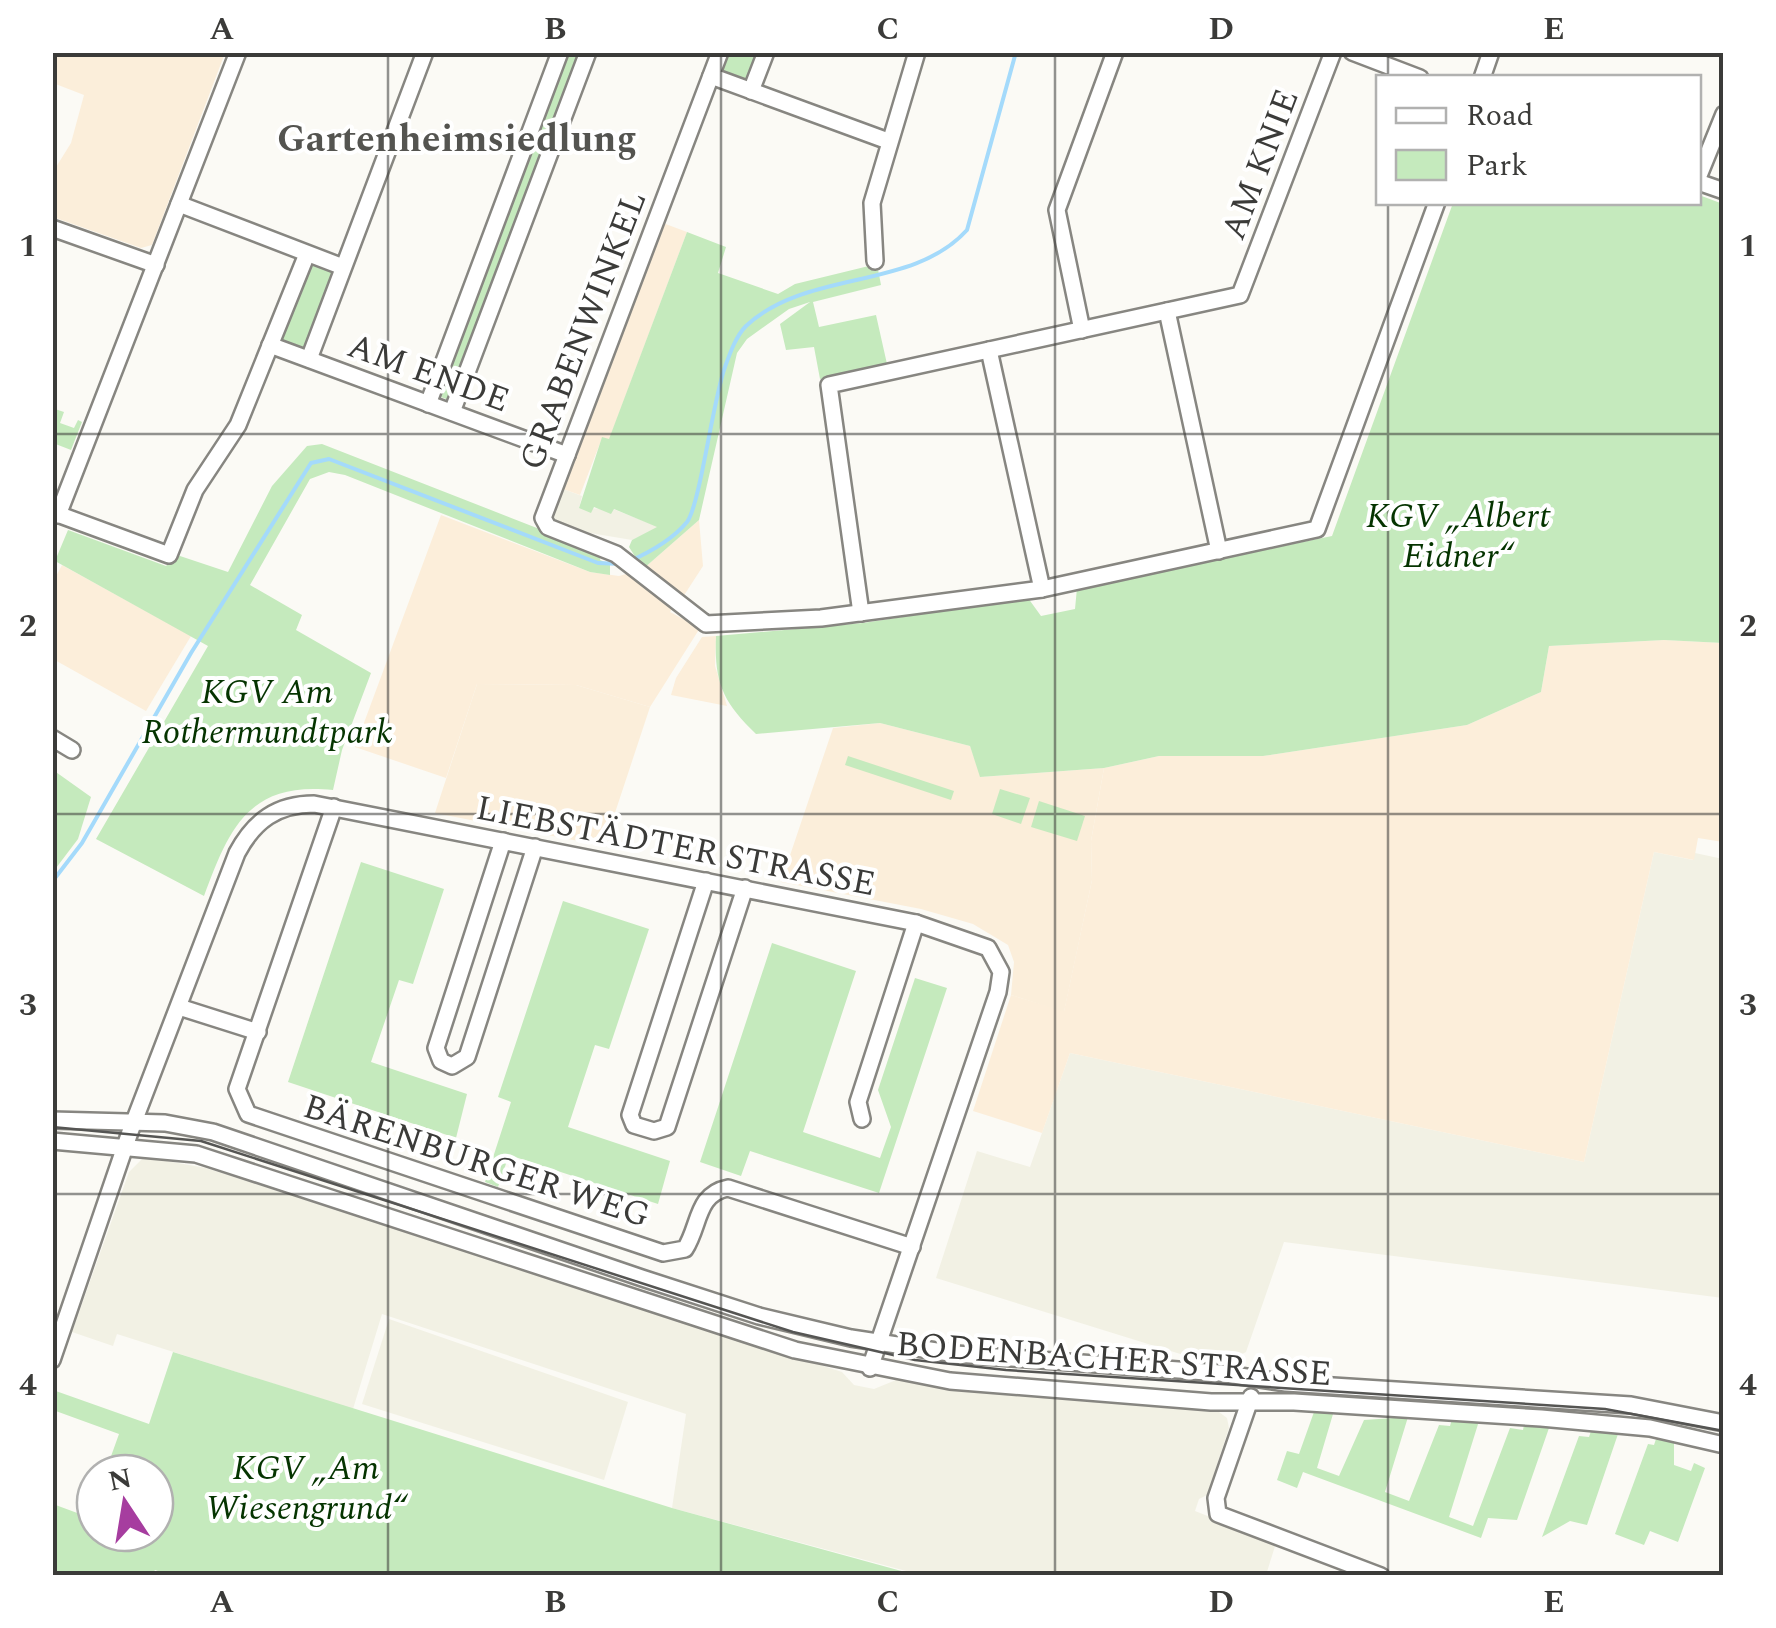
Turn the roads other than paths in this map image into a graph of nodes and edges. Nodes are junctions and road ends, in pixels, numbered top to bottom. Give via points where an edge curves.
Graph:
1 (238, 52) edge
2 (425, 52) edge
3 (560, 52) edge
4 (588, 52) edge
5 (720, 52) edge
6 (766, 52) edge
7 (917, 52) edge
8 (1115, 52) edge
9 (1333, 52) edge
10 (1352, 52) edge
11 (1412, 75) edge
12 (711, 76) junction
13 (751, 91) junction
14 (1724, 114) edge
15 (888, 142) junction
16 (1701, 172) edge
17 (179, 204) junction
18 (1436, 205) edge
19 (52, 228) edge
20 (307, 254) junction
21 (875, 260) dead end
22 (156, 265) junction
23 (343, 268) junction
24 (1167, 311) junction
25 (1082, 330) junction
26 (270, 346) junction
27 (990, 350) junction
28 (309, 359) junction
29 (428, 404) junction
30 (452, 412) junction
31 (567, 455) junction
32 (55, 513) edge
33 (1219, 552) junction
34 (1042, 589) junction
35 (861, 614) junction
36 (52, 738) edge
37 (72, 750) dead end
38 (334, 806) junction
39 (502, 840) junction
40 (535, 846) junction
41 (706, 880) junction
42 (746, 888) junction
43 (916, 923) junction
44 (178, 1008) junction
45 (258, 1032) junction
46 (862, 1119) dead end
47 (52, 1120) edge
48 (134, 1123) junction
49 (52, 1141) edge
50 (126, 1145) junction
51 (912, 1247) junction
52 (882, 1344) junction
53 (52, 1360) edge
54 (870, 1368) junction
55 (1256, 1378) junction
56 (1249, 1403) junction
57 (1724, 1423) edge
58 (1724, 1445) edge
59 (1381, 1576) edge

1 - 17 street
2 - 23 street
3 - 29 street
4 - 30 street
5 - 12 street, GRABENWINKEL
6 - 13 street
7 - 15 street
8 - 25 street via 1057,210
9 - 24 street, AM KNIE via 1240,295
10 - 11 street
12 - 13 street
12 - 31 street, GRABENWINKEL
13 - 15 street
14 - 16 street
15 - 21 street via 872,203
17 - 20 street
17 - 22 street
18 - 33 street via 1317,529
19 - 22 street
20 - 23 street
20 - 26 street
22 - 32 street
23 - 28 street
24 - 25 street
24 - 33 street
25 - 27 street
26 - 28 street, AM ENDE
26 - 32 street via 238,425 195,490 169,555
27 - 34 street
27 - 35 street via 829,385
28 - 29 street, AM ENDE
29 - 30 street, AM ENDE
30 - 31 street, AM ENDE
31 - 35 street, GRABENWINKEL via 542,518 548,527 616,554 713,626
33 - 34 street
34 - 35 street
36 - 37 street
38 - 39 street, LIEBSTÄDTER STRASSE
38 - 44 street, LIEBSTÄDTER STRASSE via 278,810 246,837
38 - 45 street, BÄRENBURGER WEG
39 - 40 street, LIEBSTÄDTER STRASSE
39 - 40 street via 436,1048 441,1062 452,1066 466,1057
40 - 41 street, LIEBSTÄDTER STRASSE
41 - 42 street, LIEBSTÄDTER STRASSE
41 - 42 street via 630,1115 634,1125 654,1131 666,1127
42 - 43 street, LIEBSTÄDTER STRASSE
43 - 46 street via 858,1102
43 - 51 street, LIEBSTÄDTER STRASSE via 988,948 1001,972
44 - 45 street
44 - 48 street, LIEBSTÄDTER STRASSE
45 - 51 street, BÄRENBURGER WEG via 237,1097 248,1114 279,1127 663,1253 684,1249 709,1195 728,1188
47 - 48 street, BODENBACHER STRASSE
48 - 50 street, LIEBSTÄDTER STRASSE
48 - 52 street, BODENBACHER STRASSE via 226,1136 759,1316
49 - 50 street, BODENBACHER STRASSE
50 - 53 street, LIEBSTÄDTER STRASSE
50 - 54 street, BODENBACHER STRASSE via 196,1154 794,1350
51 - 52 street, LIEBSTÄDTER STRASSE
52 - 54 street, LIEBSTÄDTER STRASSE
52 - 55 street, BODENBACHER STRASSE
54 - 56 street, BODENBACHER STRASSE via 991,1385
55 - 56 street
55 - 57 street, BODENBACHER STRASSE via 1618,1404
56 - 58 street, BODENBACHER STRASSE via 1572,1420
56 - 59 street via 1216,1498 1218,1514

